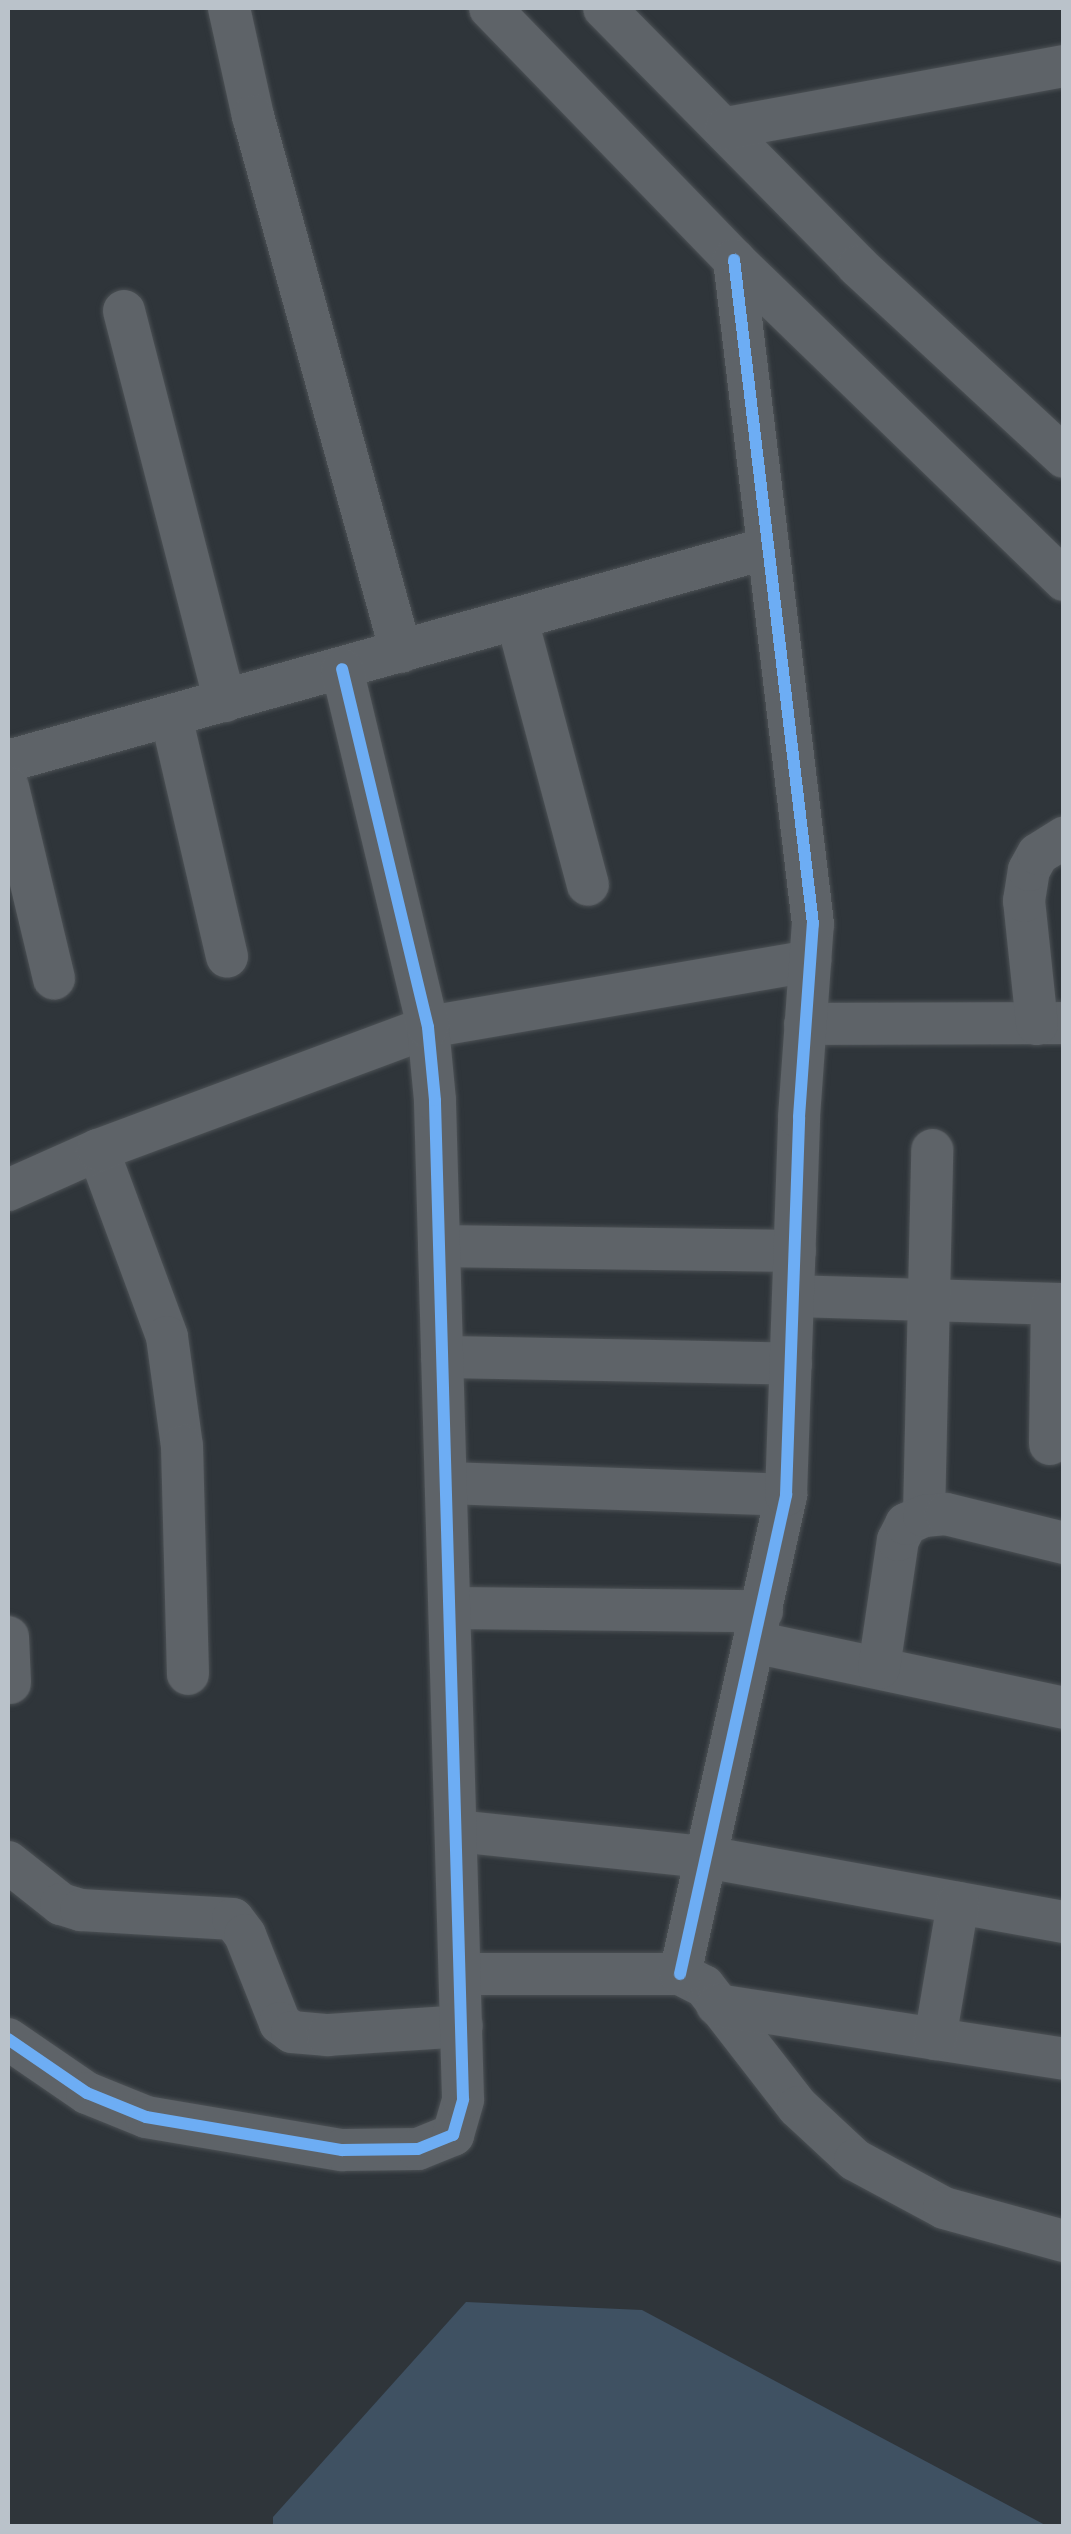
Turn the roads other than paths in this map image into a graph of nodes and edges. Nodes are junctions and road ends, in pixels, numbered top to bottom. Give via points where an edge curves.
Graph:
1 (228, 8) edge
2 (490, 8) edge
3 (604, 8) edge
4 (1064, 66) edge
5 (726, 128) junction
6 (734, 260) junction
7 (124, 311) dead end
8 (1064, 457) edge
9 (768, 548) junction
10 (1064, 580) edge
11 (517, 620) junction
12 (401, 652) junction
13 (342, 668) junction
14 (225, 701) junction
15 (171, 716) junction
16 (8, 761) edge
17 (8, 787) edge
18 (1064, 838) edge
19 (588, 885) dead end
20 (226, 957) dead end
21 (810, 960) junction
22 (54, 979) dead end
23 (805, 1024) junction
24 (1050, 1024) edge
25 (428, 1027) junction
26 (98, 1150) junction
27 (932, 1150) dead end
28 (8, 1190) edge
29 (439, 1246) junction
30 (795, 1251) junction
31 (793, 1296) junction
32 (931, 1300) junction
33 (1058, 1304) edge
34 (442, 1358) junction
35 (791, 1364) junction
36 (1050, 1444) dead end
37 (446, 1482) junction
38 (786, 1496) junction
39 (924, 1516) junction
40 (1064, 1543) edge
41 (450, 1608) junction
42 (758, 1626) junction
43 (8, 1636) edge
44 (879, 1668) junction
45 (188, 1674) dead end
46 (10, 1683) dead end
47 (1064, 1708) edge
48 (457, 1831) junction
49 (706, 1857) junction
50 (8, 1862) edge
51 (958, 1903) junction
52 (1064, 1922) edge
53 (462, 1974) junction
54 (680, 1974) junction
55 (717, 2005) junction
56 (462, 2026) junction
57 (8, 2039) edge
58 (935, 2039) junction
59 (1064, 2059) edge
60 (1064, 2240) edge

1 - 12 street
2 - 6 street
3 - 5 street
4 - 5 street
5 - 8 street via 858,266
6 - 9 street
6 - 10 street
7 - 14 street
9 - 11 street
9 - 21 street via 813,924
11 - 12 street
11 - 19 street
12 - 13 street
13 - 14 street
13 - 25 street
14 - 15 street
15 - 16 street
15 - 20 street
17 - 22 street
18 - 24 street via 1038,854 1026,885
21 - 23 street
21 - 25 street
23 - 24 street
23 - 30 street
25 - 26 street
25 - 29 street
26 - 28 street
26 - 45 street via 166,1337 182,1446
27 - 32 street
29 - 30 street
29 - 34 street
30 - 31 street
31 - 32 street
31 - 35 street
32 - 33 street
32 - 39 street
33 - 36 street
34 - 35 street
34 - 37 street
35 - 38 street
37 - 38 street
37 - 41 street
38 - 42 street
39 - 40 street via 946,1514
39 - 44 street via 906,1524 898,1540
41 - 42 street
41 - 48 street
42 - 44 street
42 - 49 street
43 - 46 street
44 - 47 street
48 - 49 street
48 - 53 street
49 - 51 street
49 - 54 street
50 - 56 street via 61,1904 81,1910 233,1918 280,2023 292,2032
51 - 52 street
51 - 58 street
53 - 54 street
53 - 56 street
54 - 55 street via 704,1986
55 - 58 street
55 - 60 street via 798,2107 855,2160 944,2208
56 - 57 street via 463,2099 453,2135 418,2148 342,2150 146,2117 87,2094
58 - 59 street

